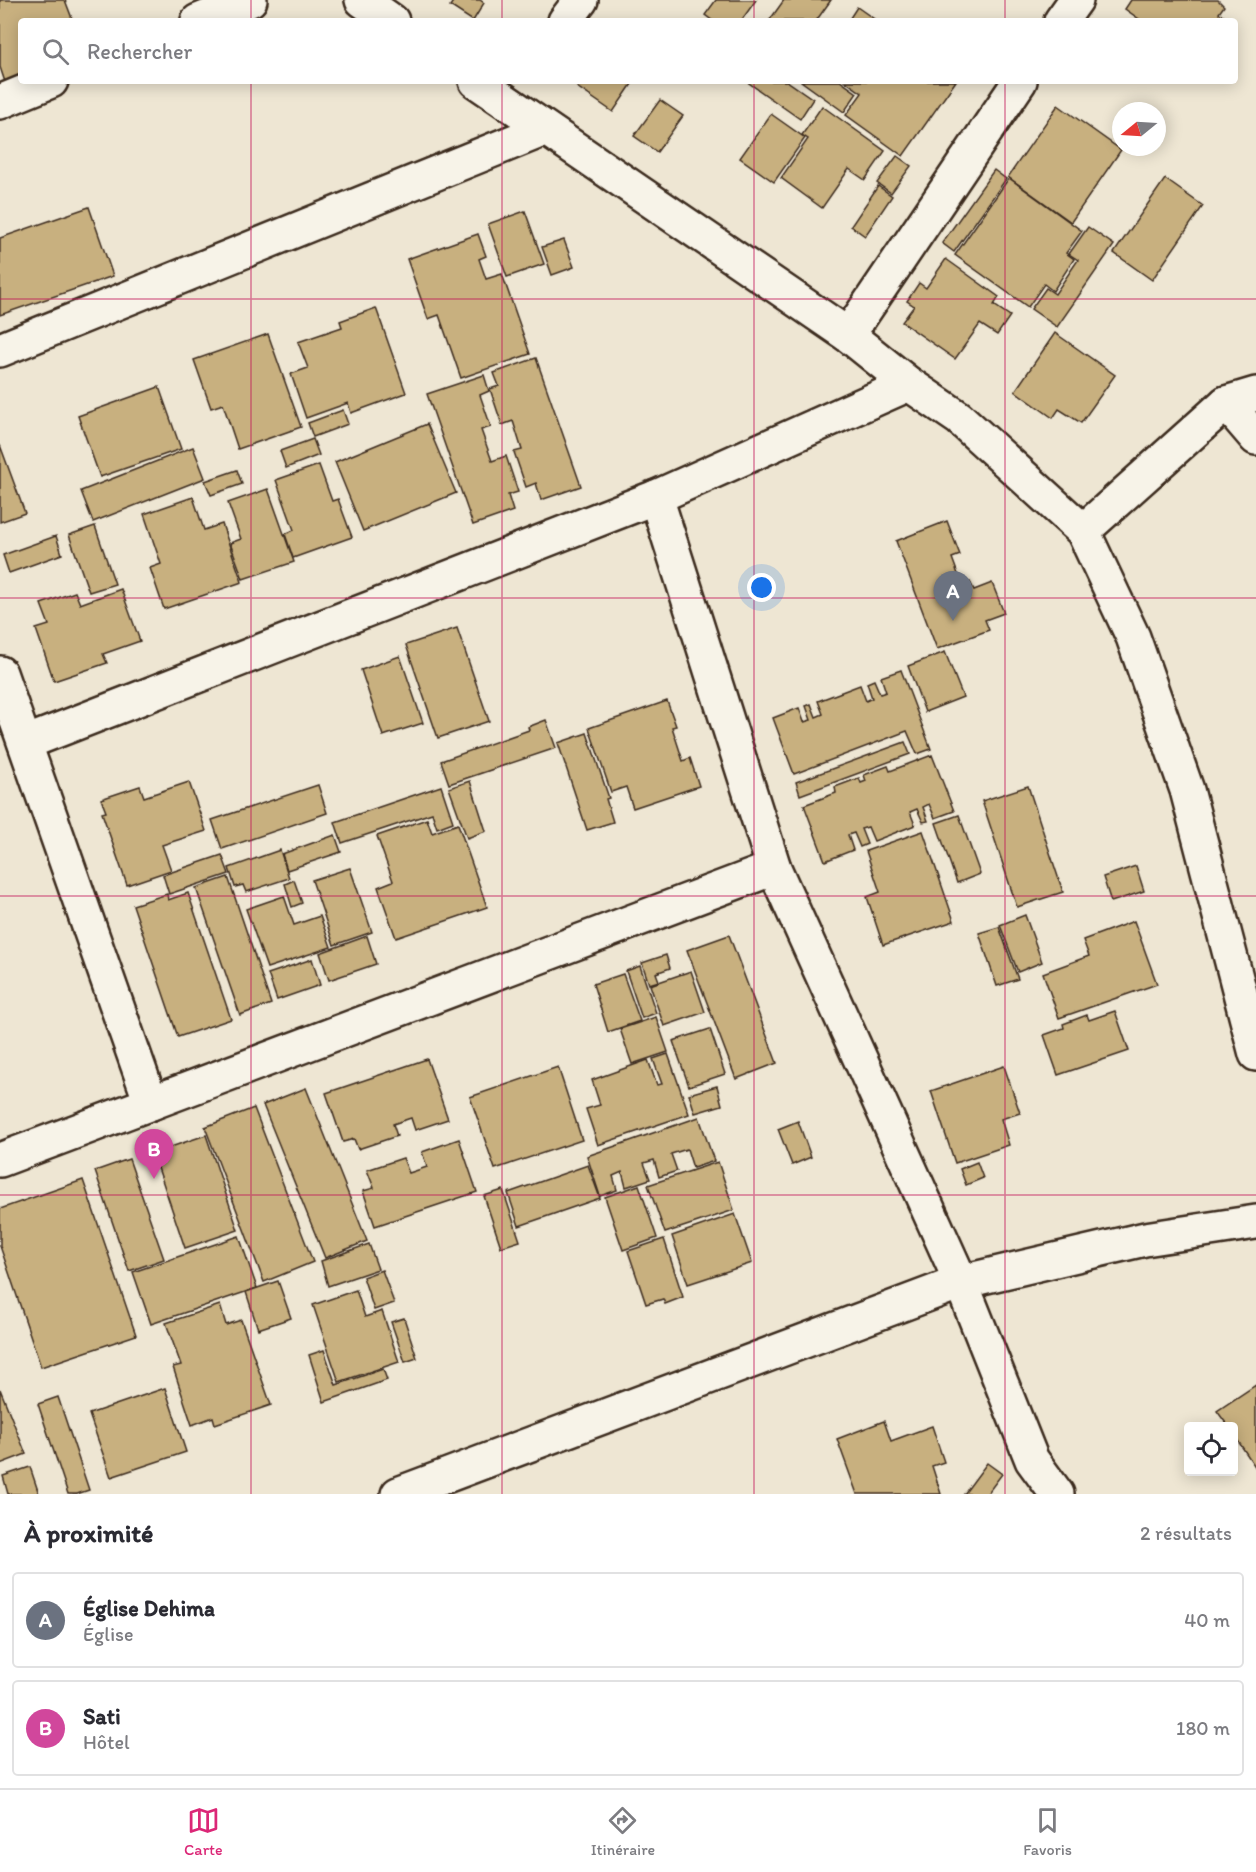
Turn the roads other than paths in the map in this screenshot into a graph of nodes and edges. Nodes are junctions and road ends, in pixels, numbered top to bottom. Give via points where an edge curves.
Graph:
1 (250, 0) edge
2 (362, 0) edge
3 (581, 0) edge
4 (205, 18) edge
5 (388, 18) edge
6 (567, 18) edge
7 (44, 84) edge
8 (487, 84) edge
9 (1018, 84) edge
10 (512, 91) edge
11 (0, 102) edge
12 (545, 129) junction
13 (848, 335) junction
14 (0, 350) edge
15 (909, 384) junction
16 (1241, 398) edge
17 (1256, 438) edge
18 (656, 497) junction
19 (1083, 531) junction
20 (0, 673) edge
21 (25, 743) junction
22 (774, 868) junction
23 (1256, 1054) edge
24 (151, 1103) junction
25 (0, 1160) edge
26 (1256, 1222) edge
27 (961, 1282) junction
28 (406, 1493) edge
29 (1057, 1494) edge

1 - 4 street
2 - 5 street
3 - 6 street
7 - 11 street
8 - 10 street
9 - 13 street
10 - 12 street
12 - 13 street
12 - 14 street
13 - 15 street
15 - 18 street
15 - 19 street via 959,418
16 - 17 street
16 - 19 street
18 - 21 street
18 - 22 street
19 - 23 street via 1133,637 1187,790
20 - 21 street
21 - 24 street
22 - 24 street
22 - 27 street
24 - 25 street
26 - 27 street via 1145,1239
27 - 28 street
27 - 29 street via 1032,1460

